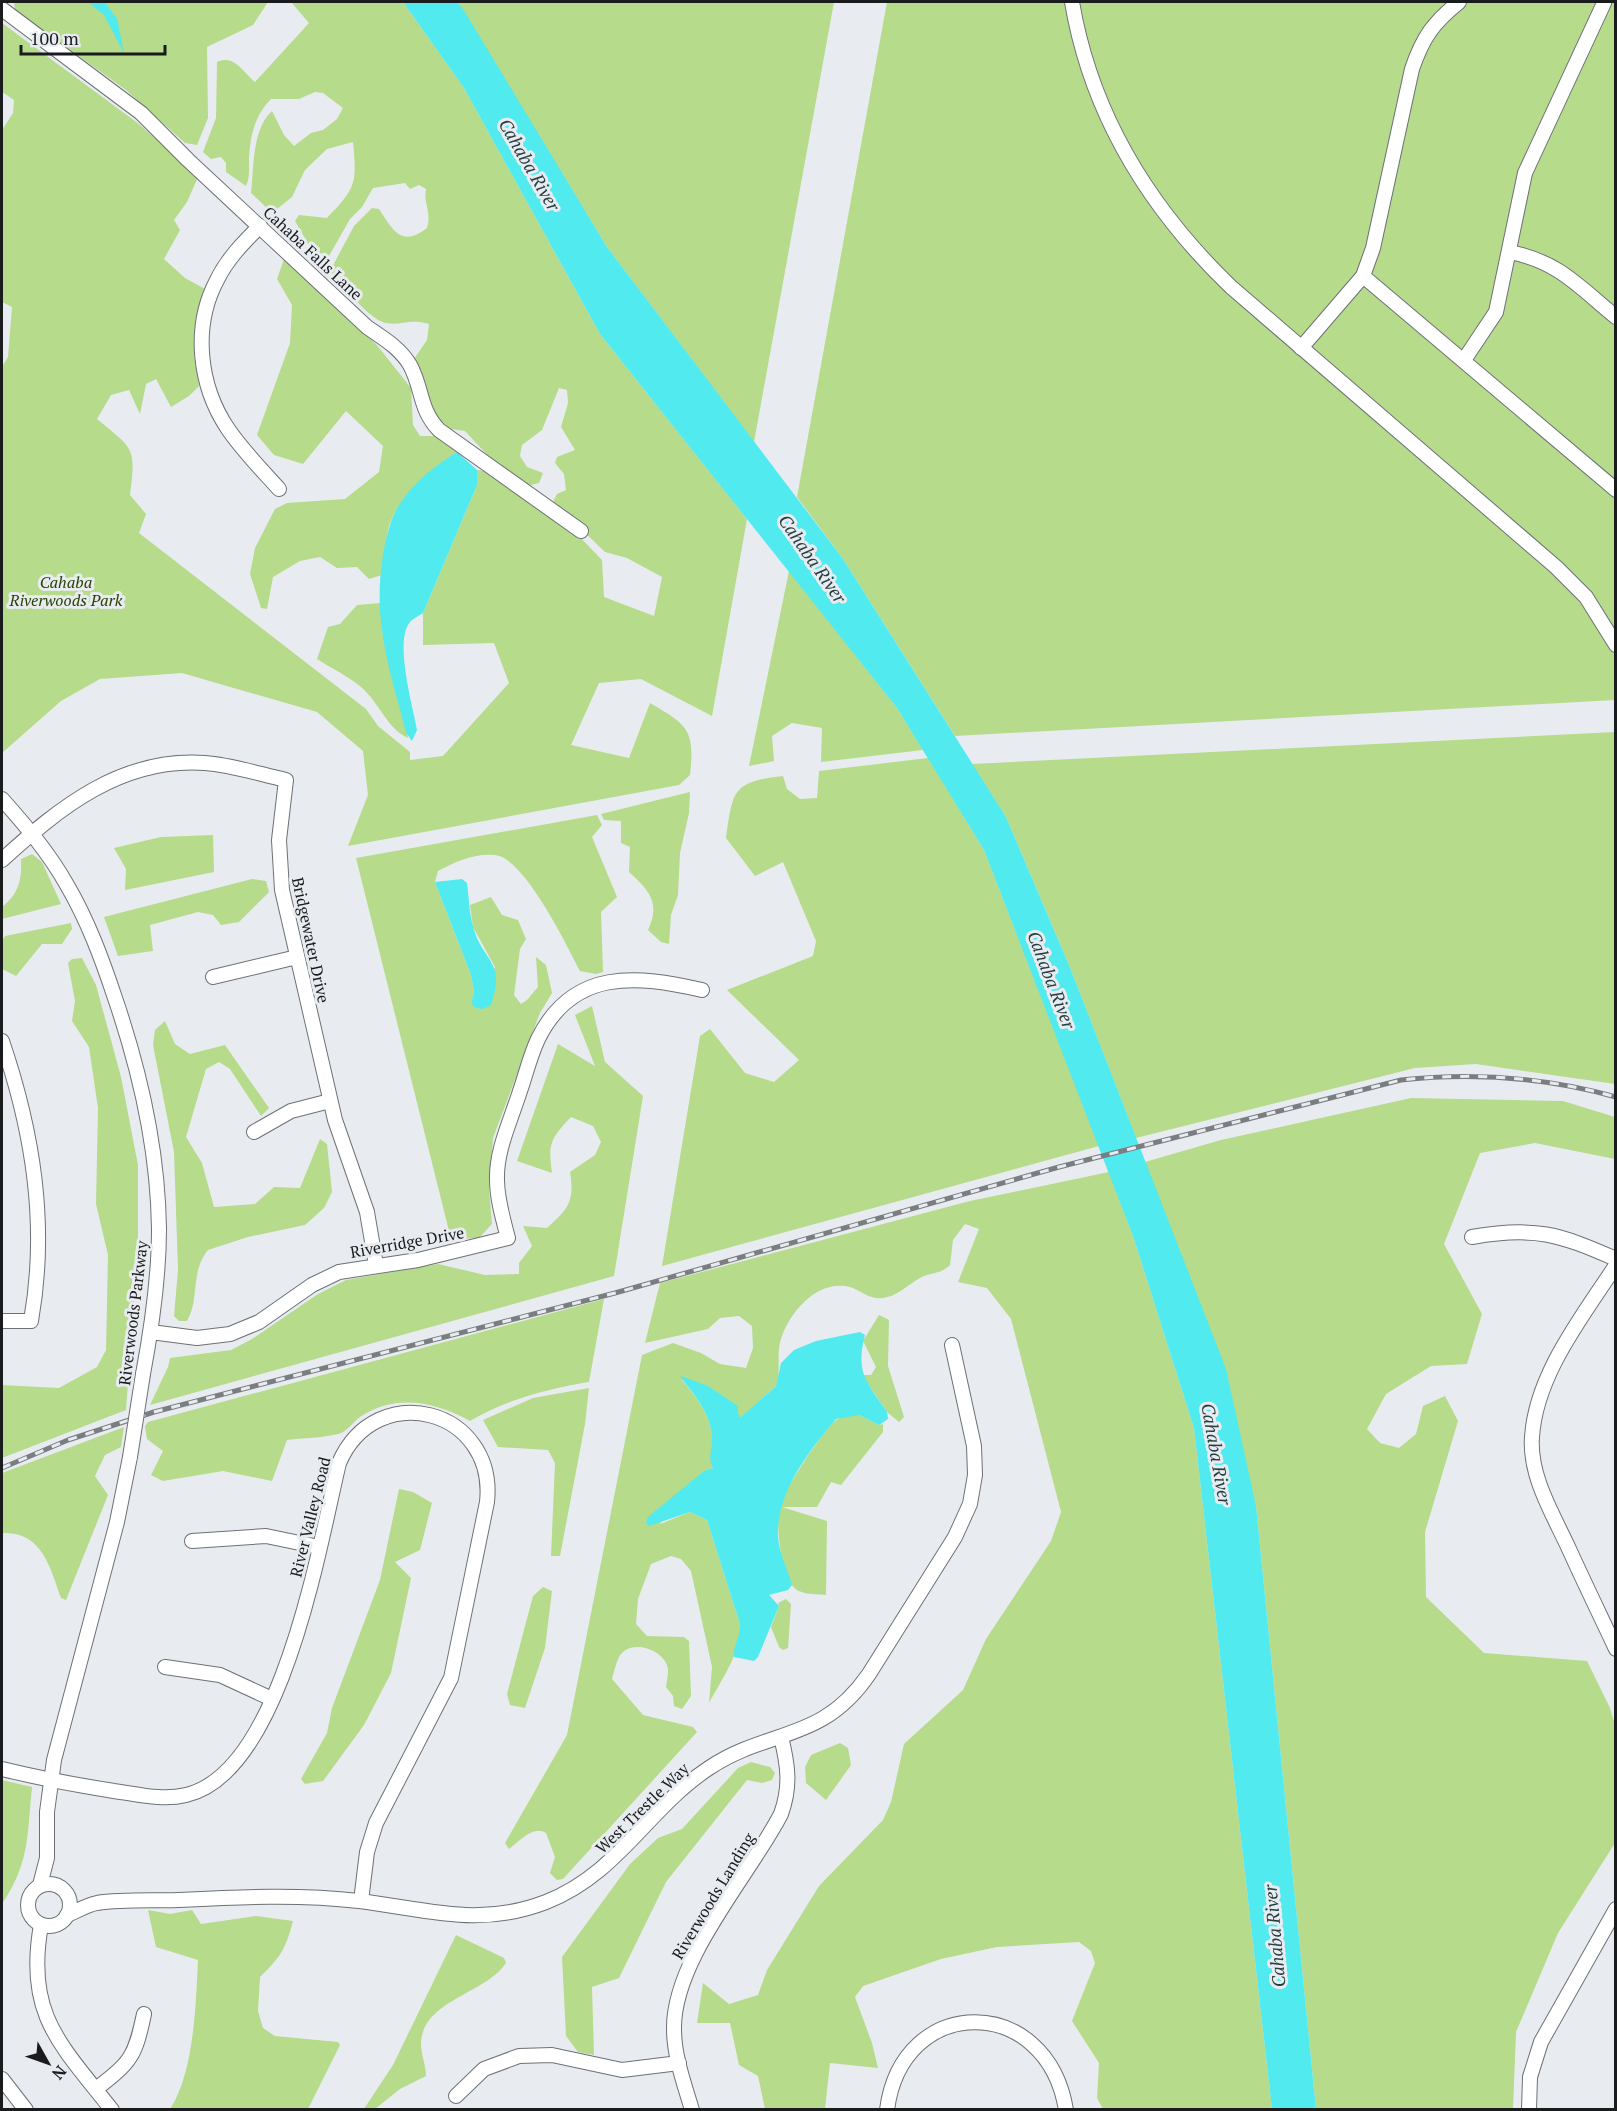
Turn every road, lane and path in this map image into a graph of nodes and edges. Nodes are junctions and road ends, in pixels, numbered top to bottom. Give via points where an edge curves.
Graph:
1 (1072, 2) edge
2 (1459, 2) edge
3 (1607, 5) edge
4 (2, 9) edge
5 (260, 226) junction
6 (1510, 252) junction
7 (1363, 276) junction
8 (1615, 316) edge
9 (1302, 348) junction
10 (1464, 360) junction
11 (279, 489) dead end
12 (1616, 490) edge
13 (581, 531) dead end
14 (1616, 645) edge
15 (2, 799) edge
16 (32, 833) junction
17 (2, 860) edge
18 (297, 957) junction
19 (213, 976) dead end
20 (702, 990) dead end
21 (2, 1041) edge
22 (330, 1101) junction
23 (254, 1132) dead end
24 (1472, 1237) dead end
25 (1616, 1259) edge
26 (376, 1265) junction
27 (1616, 1265) edge
28 (2, 1321) edge
29 (151, 1332) junction
30 (952, 1345) dead end
31 (192, 1541) dead end
32 (318, 1547) junction
33 (1616, 1648) edge
34 (165, 1667) dead end
35 (272, 1699) junction
36 (781, 1737) junction
37 (2, 1770) edge
38 (50, 1780) junction
39 (46, 1858) junction
40 (40, 1885) junction
41 (63, 1890) junction
42 (361, 1901) junction
43 (96, 1903) junction
44 (1616, 1909) edge
45 (68, 1915) junction
46 (41, 1925) junction
47 (144, 2014) dead end
48 (679, 2063) junction
49 (2, 2079) edge
50 (96, 2089) junction
51 (456, 2096) dead end
52 (26, 2109) edge
53 (112, 2109) edge
54 (692, 2109) edge
55 (888, 2109) edge
56 (1066, 2109) edge
57 (1528, 2109) edge

1 - 9 street via 1091,81 1138,176 1193,250
2 - 7 street via 1422,40
3 - 6 street via 1525,173
4 - 5 street, Cahaba Falls Lane via 141,113
5 - 11 street via 236,251 217,280 205,311 202,352 206,378 219,413 242,448
5 - 13 street, Cahaba Falls Lane via 367,327 398,350 419,388 423,409 439,430
6 - 8 street via 1553,265
6 - 10 street via 1496,312
7 - 9 street
7 - 10 street
9 - 14 street via 1556,567 1586,597
10 - 12 street
15 - 16 street, Riverwoods Parkway
16 - 17 street
16 - 18 street, Bridgewater Drive via 98,785 161,764 208,763 286,780 279,870
16 - 29 street, Riverwoods Parkway via 83,914 139,1076 154,1157 158,1210
18 - 19 street
18 - 22 street, Bridgewater Drive
20 - 26 street, Riverridge Drive via 630,978 596,986 568,1002 537,1041 500,1154 497,1190 508,1238 418,1260
21 - 28 street via 32,1149 39,1234 31,1321
22 - 23 street via 291,1111
22 - 26 street, Bridgewater Drive via 364,1200
24 - 25 street via 1534,1231 1567,1238
26 - 29 street, Riverridge Drive via 324,1278 259,1322 230,1334 197,1338
27 - 33 street via 1563,1348 1545,1385 1532,1436 1533,1462 1543,1494
29 - 38 street, Riverwoods Parkway, bridge via 117,1522
30 - 36 street, West Trestle Way via 975,1456 974,1484 966,1515 854,1695 824,1719
31 - 32 street via 266,1536
32 - 35 street, River Valley Road via 295,1640
32 - 42 street, River Valley Road via 339,1463 354,1437 370,1424 401,1413 430,1415 454,1426 478,1452 487,1476 487,1502 457,1657 445,1692 376,1823 367,1852
34 - 35 street via 220,1675
35 - 38 street, River Valley Road via 234,1765 197,1792 153,1797
36 - 42 street, West Trestle Way via 732,1754 708,1768 601,1870 546,1902 495,1915 456,1917
36 - 48 street, Riverwoods Landing via 789,1774 785,1803 775,1827 684,1974 674,2017
37 - 38 street, River Valley Road
38 - 39 street, Riverwoods Parkway
39 - 40 street, Riverwoods Parkway
39 - 41 street, Riverwoods Parkway
40 - 41 street
40 - 46 street via 27,1905
41 - 43 street, West Trestle Way
41 - 45 street
42 - 43 street, West Trestle Way via 245,1897
43 - 45 street, West Trestle Way
44 - 57 street via 1541,2042 1530,2078
45 - 46 street via 56,1925
46 - 50 street via 36,1965 42,2009 56,2037
47 - 50 street via 132,2055 123,2068
48 - 51 street via 622,2070 552,2055 519,2056 484,2069
48 - 54 street, Riverwoods Landing
49 - 52 street
50 - 53 street
55 - 56 street via 897,2071 924,2039 946,2028 980,2023 1014,2031 1041,2051 1055,2070

